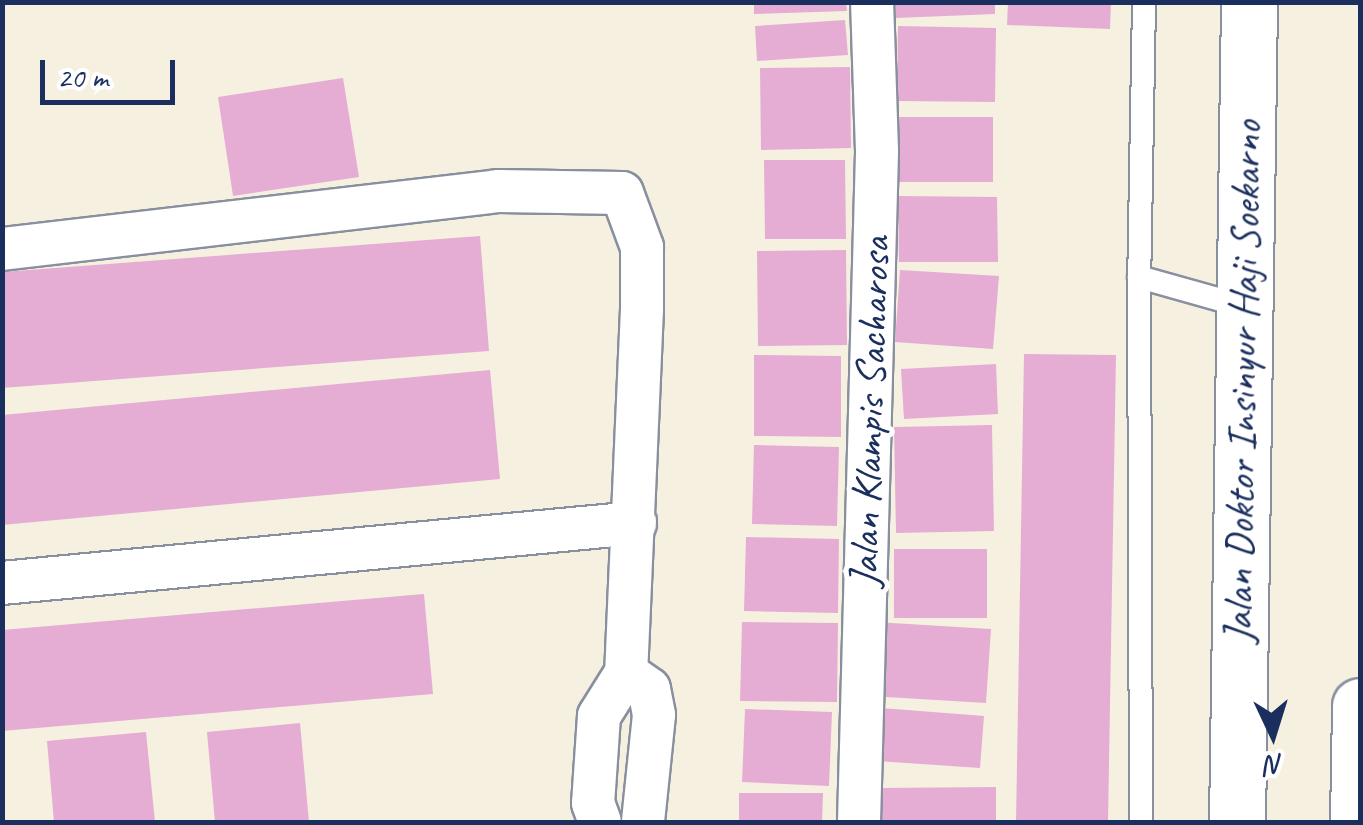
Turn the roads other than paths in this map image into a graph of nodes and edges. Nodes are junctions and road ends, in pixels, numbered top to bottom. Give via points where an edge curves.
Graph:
1 (872, 2) edge
2 (1144, 2) edge
3 (1248, 2) edge
4 (2, 249) edge
5 (1139, 277) junction
6 (1242, 306) junction
7 (635, 523) junction
8 (2, 583) edge
9 (626, 673) junction
10 (1360, 706) edge
11 (600, 822) edge
12 (643, 822) edge
13 (860, 822) edge
14 (1141, 822) edge
15 (1237, 822) edge
16 (1358, 822) edge

1 - 13 street, Jalan Klampis Sacharosa via 878,151
2 - 5 lane
3 - 6 main road, Jalan Doktor Insinyur Haji Soekarno
4 - 7 street via 499,191 622,193 642,247
5 - 6 lane
5 - 14 lane
6 - 15 main road, Jalan Doktor Insinyur Haji Soekarno
7 - 8 street
7 - 9 street
9 - 11 street via 599,716 593,803
9 - 12 street via 649,689 654,714
10 - 16 main road

